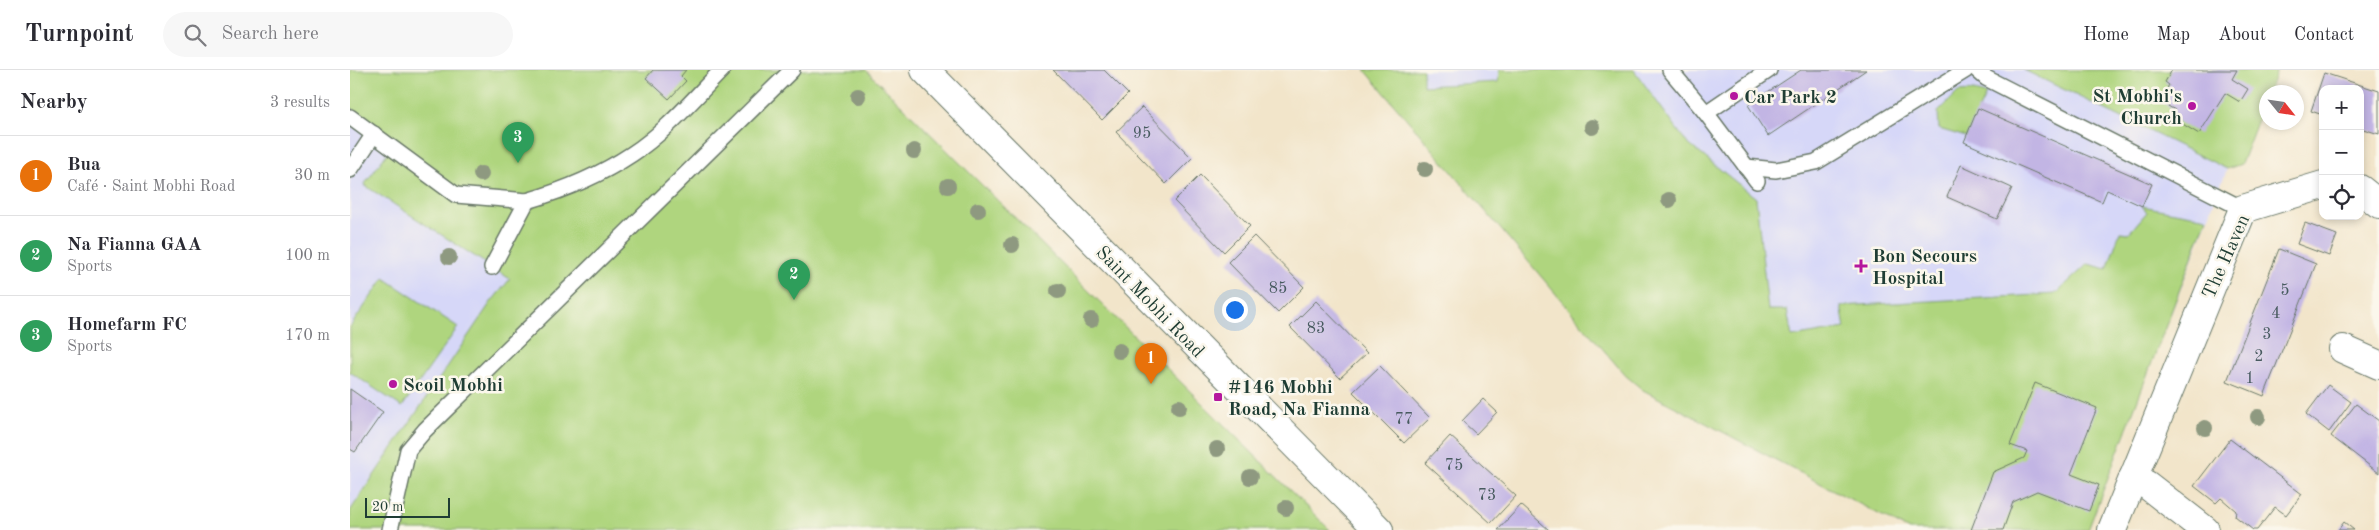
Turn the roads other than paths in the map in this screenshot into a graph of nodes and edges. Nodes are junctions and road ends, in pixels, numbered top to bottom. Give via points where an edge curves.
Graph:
1 (722, 70) edge
2 (792, 70) edge
3 (925, 70) edge
4 (1670, 70) edge
5 (1769, 70) edge
6 (1966, 70) edge
7 (1977, 70) edge
8 (1706, 113) junction
9 (350, 117) edge
10 (374, 134) junction
11 (1746, 167) junction
12 (350, 170) edge
13 (1757, 182) dead end
14 (2319, 186) edge
15 (2364, 192) edge
16 (527, 201) junction
17 (2379, 204) edge
18 (2243, 209) junction
19 (492, 267) dead end
20 (2343, 350) dead end
21 (2379, 365) edge
22 (2132, 478) junction
23 (390, 530) edge
24 (1379, 530) edge
25 (2112, 530) edge
26 (2205, 530) edge

1 - 16 lane via 661,131 634,153 593,178
2 - 23 lane via 425,430 408,450
3 - 24 main road, Saint Mobhi Road
4 - 8 lane
5 - 8 lane
6 - 11 lane via 1816,162 1776,170
7 - 18 lane via 1986,78
8 - 11 lane
9 - 10 lane
10 - 12 lane
10 - 16 lane via 456,195
11 - 13 lane
14 - 18 main road, The Haven
15 - 17 main road
16 - 19 lane
18 - 22 main road, The Haven
20 - 21 main road
22 - 25 main road, The Haven
22 - 26 main road via 2147,485

